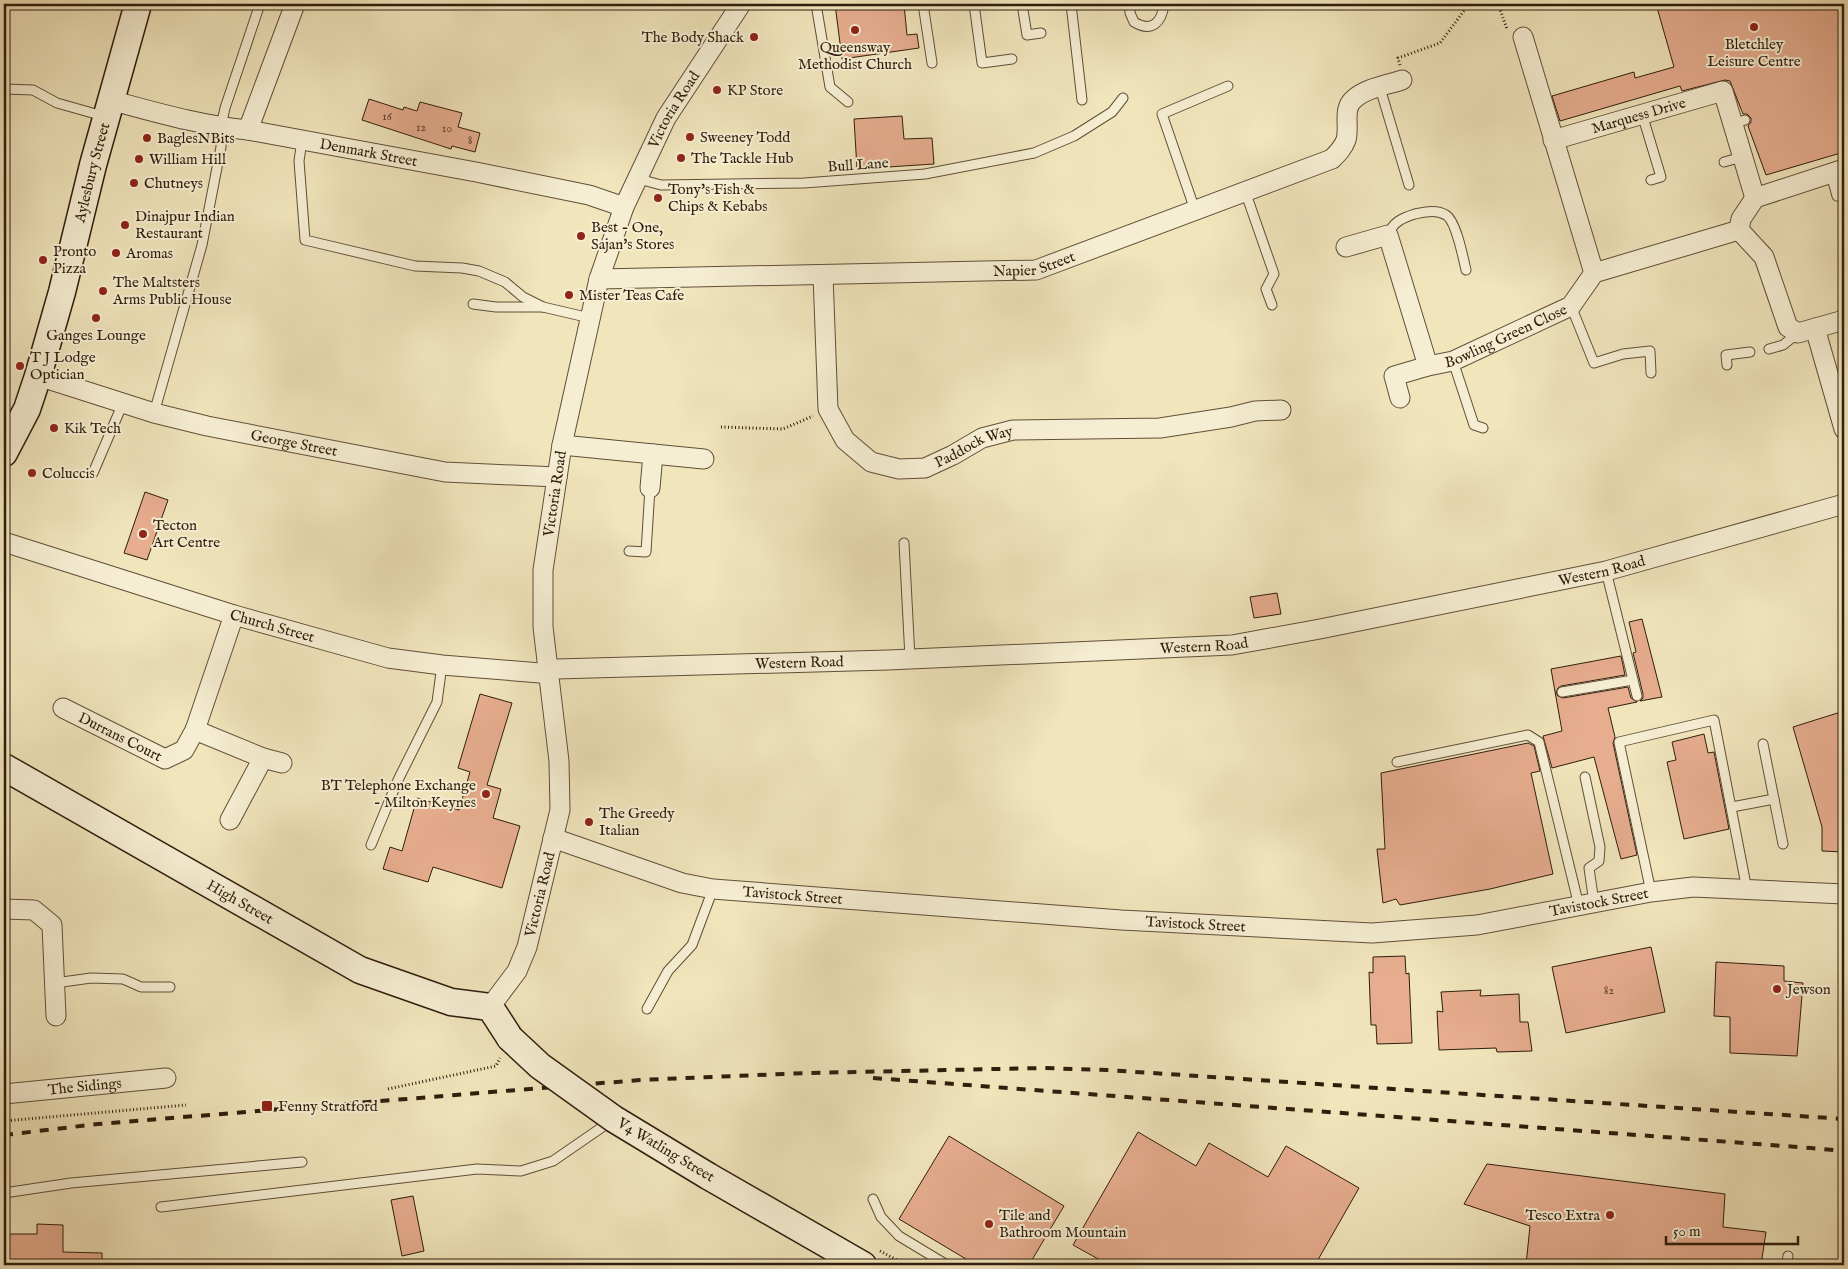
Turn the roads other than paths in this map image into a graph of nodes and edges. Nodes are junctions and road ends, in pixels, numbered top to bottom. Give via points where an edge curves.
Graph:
1 (138, 4) edge
2 (260, 4) edge
3 (295, 4) edge
4 (741, 4) edge
5 (816, 4) edge
6 (923, 4) edge
7 (974, 4) edge
8 (1022, 4) edge
9 (1071, 4) edge
10 (1130, 4) edge
11 (1164, 4) edge
12 (1041, 33) dead end
13 (1516, 36) road end
14 (1012, 59) dead end
15 (932, 64) dead end
16 (1402, 80) road end
17 (1228, 86) dead end
18 (1380, 88) junction
19 (4, 89) edge
20 (1123, 98) dead end
21 (1082, 100) dead end
22 (848, 102) dead end
23 (108, 108) junction
24 (1642, 114) junction
25 (221, 126) junction
26 (248, 130) junction
27 (302, 140) junction
28 (1554, 140) junction
29 (1742, 157) junction
30 (1724, 162) dead end
31 (1837, 171) edge
32 (639, 179) junction
33 (1651, 180) dead end
34 (1409, 185) dead end
35 (1245, 191) junction
36 (1837, 196) dead end
37 (1754, 198) junction
38 (624, 208) junction
39 (1195, 210) junction
40 (1740, 224) junction
41 (1388, 235) junction
42 (1346, 247) dead end
43 (1466, 270) dead end
44 (1594, 272) junction
45 (823, 275) junction
46 (599, 279) junction
47 (473, 304) dead end
48 (1272, 305) dead end
49 (1571, 306) junction
50 (543, 307) junction
51 (590, 318) junction
52 (1844, 320) edge
53 (1807, 331) junction
54 (1769, 350) dead end
55 (1750, 352) dead end
56 (1452, 361) junction
57 (1727, 364) dead end
58 (1428, 366) junction
59 (1651, 372) dead end
60 (38, 376) junction
61 (1400, 398) dead end
62 (123, 402) junction
63 (1281, 410) dead end
64 (154, 413) junction
65 (1483, 428) dead end
66 (1844, 429) edge
67 (562, 445) junction
68 (4, 453) edge
69 (652, 454) junction
70 (704, 459) dead end
71 (93, 473) dead end
72 (557, 477) junction
73 (650, 488) joint
74 (1844, 504) edge
75 (4, 542) edge
76 (904, 542) dead end
77 (629, 551) dead end
78 (1606, 572) junction
79 (234, 615) junction
80 (910, 658) junction
81 (442, 665) junction
82 (548, 671) junction
83 (1633, 680) junction
84 (1562, 692) dead end
85 (1637, 696) dead end
86 (63, 708) dead end
87 (195, 730) junction
88 (1763, 744) dead end
89 (263, 758) junction
90 (1397, 762) dead end
91 (282, 763) dead end
92 (4, 767) edge
93 (1585, 777) dead end
94 (1774, 799) junction
95 (1732, 807) junction
96 (230, 820) dead end
97 (553, 838) junction
98 (1783, 844) dead end
99 (371, 845) dead end
100 (713, 889) junction
101 (1747, 890) junction
102 (1651, 892) junction
103 (1844, 894) edge
104 (1586, 905) junction
105 (4, 909) edge
106 (55, 984) junction
107 (170, 987) dead end
108 (490, 1007) junction
109 (647, 1009) dead end
110 (56, 1016) dead end
111 (166, 1078) dead end
112 (4, 1094) edge
113 (614, 1119) junction
114 (302, 1162) dead end
115 (4, 1193) edge
116 (874, 1199) dead end
117 (161, 1207) dead end
118 (863, 1265) edge
119 (947, 1265) edge

1 - 23 street, Aylesbury Street
2 - 25 lane
3 - 26 street
4 - 32 street, Victoria Road via 666,118
5 - 22 lane via 830,87
6 - 15 lane
7 - 14 lane via 982,64
8 - 12 lane via 1026,35
9 - 21 lane
10 - 11 lane via 1134,22 1140,26 1161,20
13 - 28 street
16 - 18 street, Napier Street
17 - 39 lane via 1162,114
18 - 34 lane
18 - 35 street, Napier Street via 1353,100 1347,112 1346,141 1332,159
19 - 23 lane via 33,90 57,103
20 - 32 lane, Bull Lane via 1112,112 1074,136 1034,153 925,174 776,183 661,185
23 - 25 street, Denmark Street via 148,110
23 - 60 street, Aylesbury Street
24 - 28 street, Marquess Drive
24 - 29 street, Marquess Drive via 1723,91 1739,122
24 - 33 lane via 1661,177
25 - 26 street, Denmark Street
25 - 64 lane via 221,147 202,245
26 - 27 street, Denmark Street
27 - 38 street, Denmark Street via 589,195
27 - 50 lane via 299,162 305,240 415,266 479,271 505,282 523,297
28 - 44 street
29 - 30 lane
29 - 37 street
31 - 36 lane
31 - 37 street
32 - 38 street, Victoria Road
35 - 39 street, Napier Street
35 - 48 lane via 1274,274 1266,289
37 - 40 street
38 - 46 street, Victoria Road
39 - 45 street, Napier Street via 1036,270
40 - 44 street
40 - 53 street via 1764,258 1788,327
41 - 42 street
41 - 43 lane via 1401,219 1431,211 1444,213 1451,221
41 - 58 street
44 - 49 street, Bowling Green Close
45 - 46 street, Napier Street
45 - 63 street, Paddock Way via 828,409 845,440 871,462 898,469 925,468 982,438 1013,430 1160,428 1255,411
46 - 51 street, Victoria Road
47 - 50 lane
49 - 56 street, Bowling Green Close
49 - 59 lane via 1594,363 1623,354 1650,351
50 - 51 lane
51 - 67 street, Victoria Road
52 - 53 street
53 - 54 lane
53 - 66 street
55 - 57 lane via 1726,354
56 - 58 street, Bowling Green Close
56 - 65 lane via 1474,425
58 - 61 street, Bowling Green Close via 1394,376
60 - 62 street, George Street
60 - 68 street, Aylesbury Street via 27,409
62 - 64 street, George Street
62 - 71 lane
64 - 72 street, George Street via 445,472
67 - 69 street
67 - 72 street, Victoria Road
69 - 70 street
69 - 73 street
72 - 82 street, Victoria Road via 542,570 542,627
73 - 77 lane via 646,552
74 - 78 street, Western Road
75 - 79 street, Church Street
76 - 80 lane
78 - 80 street, Western Road via 1232,644
78 - 83 lane
79 - 81 street, Church Street via 388,658
79 - 87 street, Durrans Court
80 - 82 street, Western Road
81 - 82 street, Church Street
81 - 99 lane via 437,702 398,780
82 - 97 street, Victoria Road via 560,810
83 - 84 lane
83 - 85 lane
86 - 87 street, Durrans Court via 165,759 184,750
87 - 89 street
88 - 94 lane
89 - 91 street
89 - 96 street
90 - 104 lane via 1528,735 1539,742
92 - 108 street, High Street via 360,970 451,1002
93 - 104 lane via 1600,847 1599,861 1589,868
94 - 95 lane
94 - 98 lane
95 - 101 lane
95 - 102 lane via 1714,720 1619,742
97 - 100 street, Tavistock Street via 682,883
97 - 108 street, Victoria Road via 527,947 517,971
100 - 104 street, Tavistock Street via 1121,920 1372,933 1478,925
100 - 109 lane via 692,945 668,971
101 - 102 street, Tavistock Street via 1693,887
101 - 103 street, Tavistock Street
102 - 104 street, Tavistock Street
105 - 106 street via 34,910 52,925
106 - 107 lane via 91,978 123,979 142,987
106 - 110 street
108 - 113 street, V4 Watling Street, bridge via 510,1038 540,1066
111 - 112 street, The Sidings
113 - 117 lane via 553,1161 521,1171 477,1169
113 - 118 street, V4 Watling Street, bridge
114 - 115 lane via 71,1183
116 - 119 lane via 881,1217 899,1236

